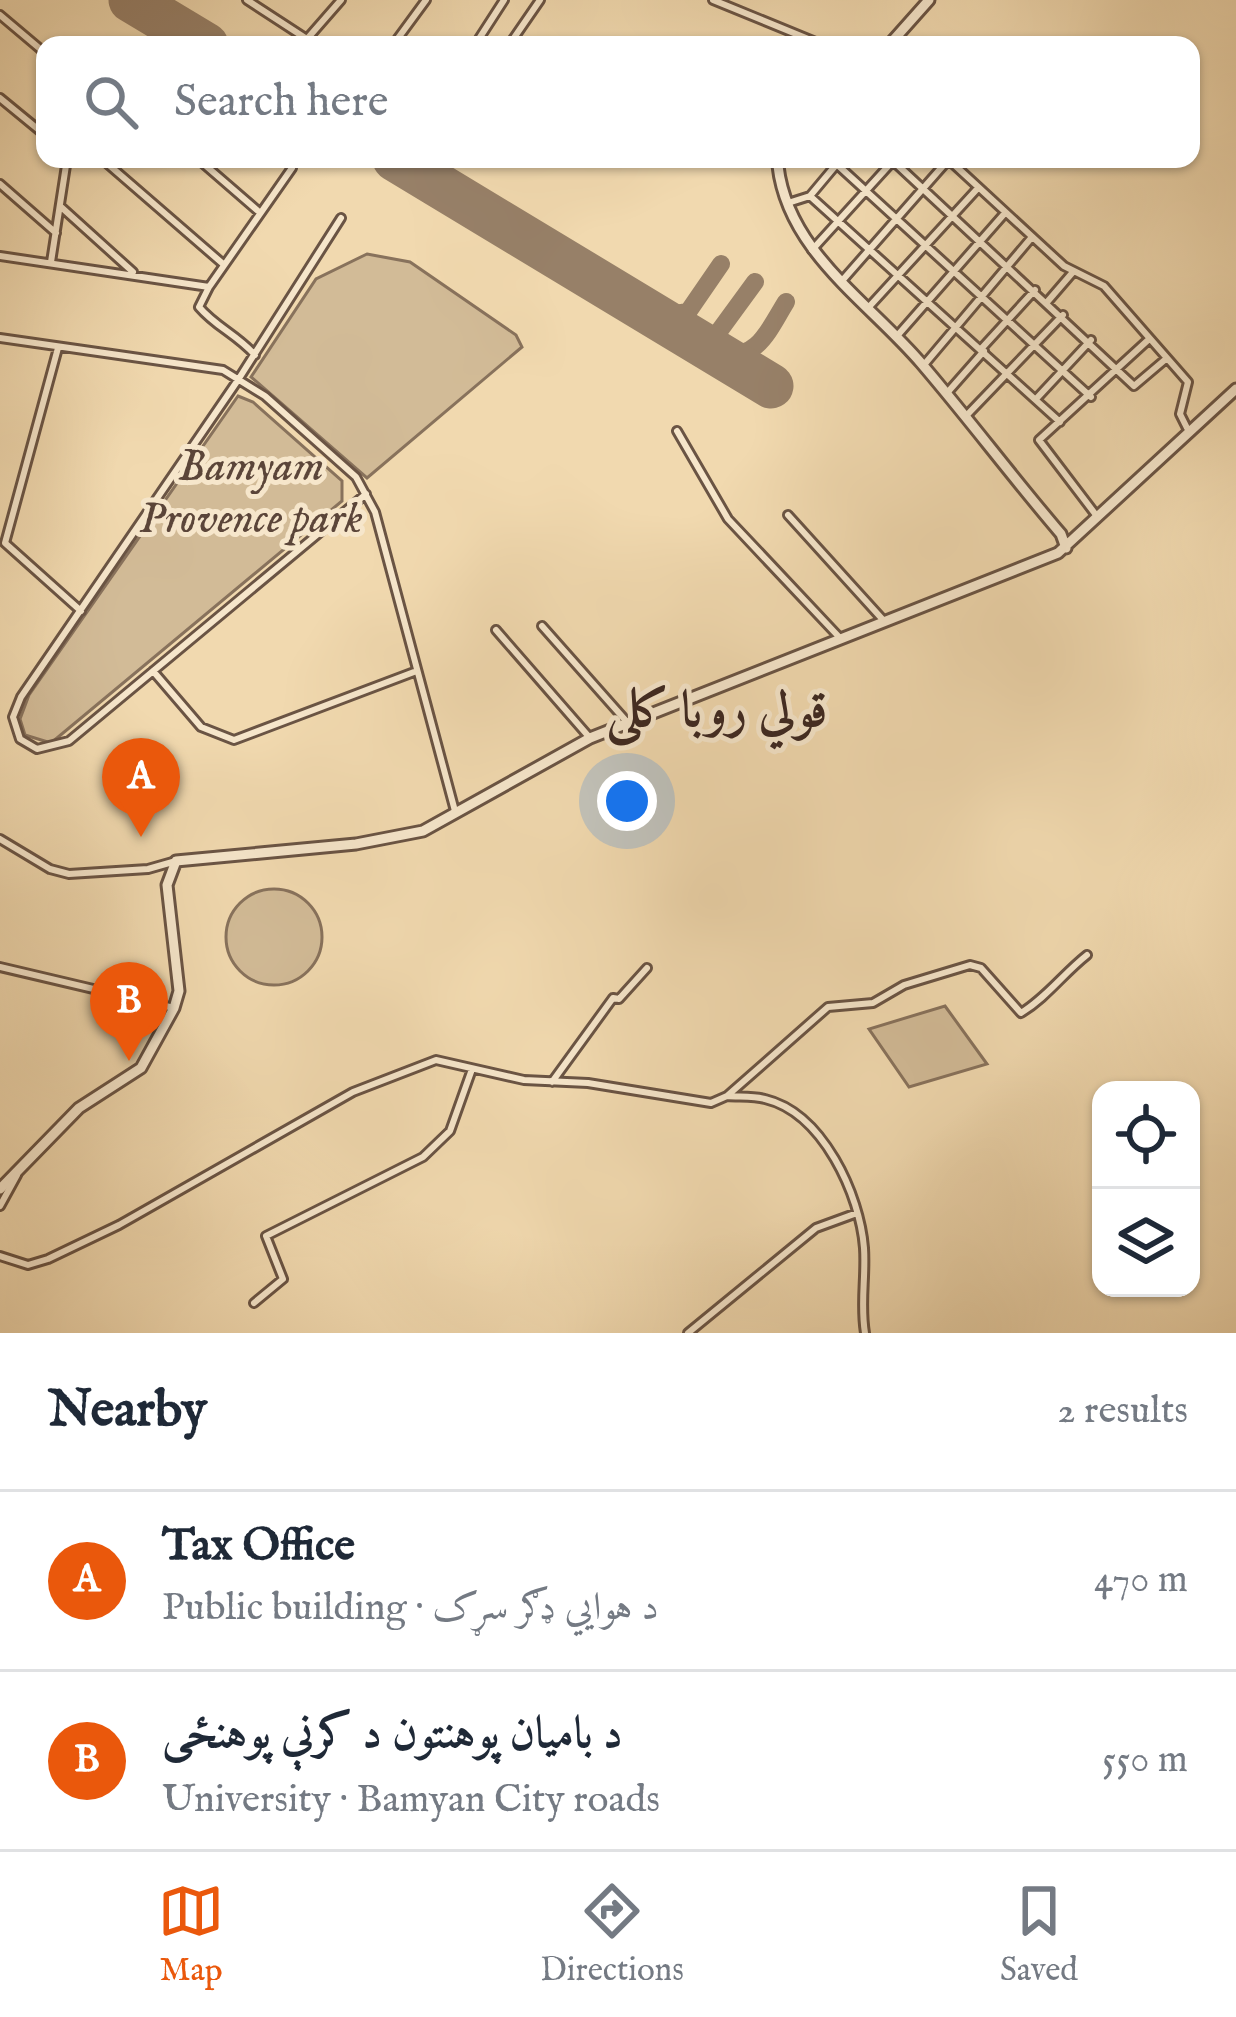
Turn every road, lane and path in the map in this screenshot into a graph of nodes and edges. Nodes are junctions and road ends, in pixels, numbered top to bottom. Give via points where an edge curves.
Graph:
1 (247, 0) edge
2 (341, 0) edge
3 (426, 0) edge
4 (504, 0) edge
5 (540, 0) edge
6 (713, 0) edge
7 (929, 0) edge
8 (0, 15) edge
9 (302, 36) edge
10 (310, 36) edge
11 (400, 36) edge
12 (481, 36) edge
13 (515, 36) edge
14 (801, 36) edge
15 (897, 36) edge
16 (36, 45) edge
17 (0, 98) edge
18 (36, 128) edge
19 (66, 168) edge
20 (112, 168) edge
21 (208, 168) edge
22 (292, 168) dead end
23 (779, 168) edge
24 (831, 168) edge
25 (843, 168) edge
26 (885, 168) edge
27 (901, 168) edge
28 (941, 168) edge
29 (958, 168) edge
30 (0, 184) edge
31 (923, 188) junction
32 (978, 188) junction
33 (866, 191) junction
34 (810, 196) junction
35 (788, 203) junction
36 (60, 206) junction
37 (1005, 213) junction
38 (261, 214) junction
39 (953, 214) junction
40 (341, 218) dead end
41 (898, 218) junction
42 (839, 220) junction
43 (56, 232) junction
44 (1032, 237) junction
45 (981, 240) junction
46 (925, 245) junction
47 (812, 250) junction
48 (870, 250) junction
49 (0, 256) edge
50 (51, 263) junction
51 (222, 263) junction
52 (1008, 264) junction
53 (953, 272) junction
54 (1073, 272) junction
55 (135, 274) junction
56 (898, 275) junction
57 (840, 283) junction
58 (209, 287) junction
59 (1035, 290) junction
60 (982, 296) junction
61 (926, 300) junction
62 (1048, 301) junction
63 (868, 308) junction
64 (1063, 315) junction
65 (1007, 320) junction
66 (955, 326) junction
67 (896, 336) junction
68 (0, 338) edge
69 (1090, 340) junction
70 (1147, 341) junction
71 (1036, 344) junction
72 (58, 348) junction
73 (982, 350) junction
74 (255, 355) junction
75 (1167, 358) junction
76 (923, 366) junction
77 (1118, 367) junction
78 (1063, 370) junction
79 (1009, 374) junction
80 (238, 380) junction
81 (1236, 389) edge
82 (946, 394) junction
83 (1091, 397) junction
84 (1036, 399) junction
85 (964, 417) junction
86 (1060, 422) junction
87 (1187, 428) junction
88 (677, 430) dead end
89 (367, 494) junction
90 (788, 515) dead end
91 (1097, 517) junction
92 (1066, 548) junction
93 (81, 611) junction
94 (884, 621) junction
95 (542, 626) dead end
96 (496, 630) dead end
97 (840, 638) junction
98 (153, 671) junction
99 (416, 671) junction
100 (627, 722) junction
101 (590, 738) junction
102 (457, 816) junction
103 (0, 839) edge
104 (176, 861) junction
105 (1088, 955) dead end
106 (0, 967) edge
107 (647, 968) dead end
108 (175, 1008) junction
109 (471, 1072) junction
110 (551, 1084) junction
111 (727, 1096) junction
112 (19, 1172) junction
113 (0, 1189) edge
114 (0, 1206) edge
115 (857, 1214) junction
116 (0, 1256) edge
117 (254, 1303) dead end
118 (688, 1333) edge
119 (865, 1333) edge

1 - 9 street
2 - 10 street
3 - 11 street
4 - 12 street
5 - 13 street
6 - 14 street
7 - 15 street
8 - 16 street
17 - 18 street
19 - 36 street
20 - 51 street
21 - 38 street
22 - 38 street
23 - 35 street
24 - 34 street
25 - 33 street
26 - 33 street
27 - 31 street
28 - 31 street
29 - 32 street
30 - 43 street
31 - 39 street
31 - 41 street
32 - 37 street
32 - 39 street
33 - 41 street
33 - 42 street
34 - 35 street
34 - 42 street
35 - 47 street
36 - 43 street
36 - 55 street
37 - 44 street
37 - 45 street
38 - 51 street
39 - 45 street
39 - 46 street
40 - 74 street
41 - 46 street
41 - 48 street
42 - 47 street
42 - 48 street
43 - 50 street
44 - 52 street
44 - 54 street
45 - 52 street
45 - 53 street
46 - 53 street
46 - 56 street
47 - 57 street
48 - 56 street
48 - 57 street
49 - 50 street
50 - 55 street
51 - 58 street
52 - 59 street
52 - 60 street
53 - 60 street
53 - 61 street
54 - 62 street
54 - 70 street via 1104,286
55 - 58 street
56 - 61 street
56 - 63 street
57 - 63 street
58 - 74 street via 199,307
59 - 62 street
59 - 65 street
60 - 65 street
60 - 66 street
61 - 66 street
61 - 67 street
62 - 64 street
63 - 67 street
64 - 69 street
64 - 71 street
65 - 71 street
65 - 73 street
66 - 73 street
66 - 76 street
67 - 76 street
68 - 72 street
69 - 77 street
69 - 78 street
70 - 75 street
70 - 77 street
71 - 78 street
71 - 79 street
72 - 80 street via 190,364
72 - 93 street via 5,542
73 - 79 street
73 - 82 street
74 - 80 street
75 - 77 street via 1134,386
75 - 87 street via 1187,382 1180,414
76 - 82 street
77 - 83 street
78 - 83 street
78 - 84 street
79 - 84 street
79 - 85 street
80 - 89 street
80 - 93 street
81 - 87 street
82 - 85 street
83 - 86 street
84 - 86 street
85 - 92 street
86 - 91 street via 1039,440
87 - 91 street
88 - 97 street via 728,519
89 - 98 street
89 - 99 street
90 - 94 street
91 - 92 street
92 - 94 street
93 - 98 street via 21,697 14,717 20,739 37,749 69,741
94 - 97 street
95 - 100 street
96 - 101 street
97 - 100 street
98 - 99 street via 201,727 234,740
99 - 102 street
100 - 101 street
101 - 102 street
102 - 104 street via 404,837
103 - 104 street via 69,874
104 - 108 street via 167,885
105 - 111 street via 1021,1013 970,965 873,1003 827,1006
106 - 108 street
107 - 110 street via 614,998
108 - 112 street via 141,1069 79,1108
109 - 110 street
109 - 116 street via 436,1060 353,1092 48,1258 28,1265
109 - 117 street via 450,1131 423,1157 266,1236 283,1279
110 - 111 street via 711,1103
111 - 115 street via 766,1099 809,1126
112 - 113 street
112 - 114 street
115 - 118 street via 816,1228
115 - 119 street

